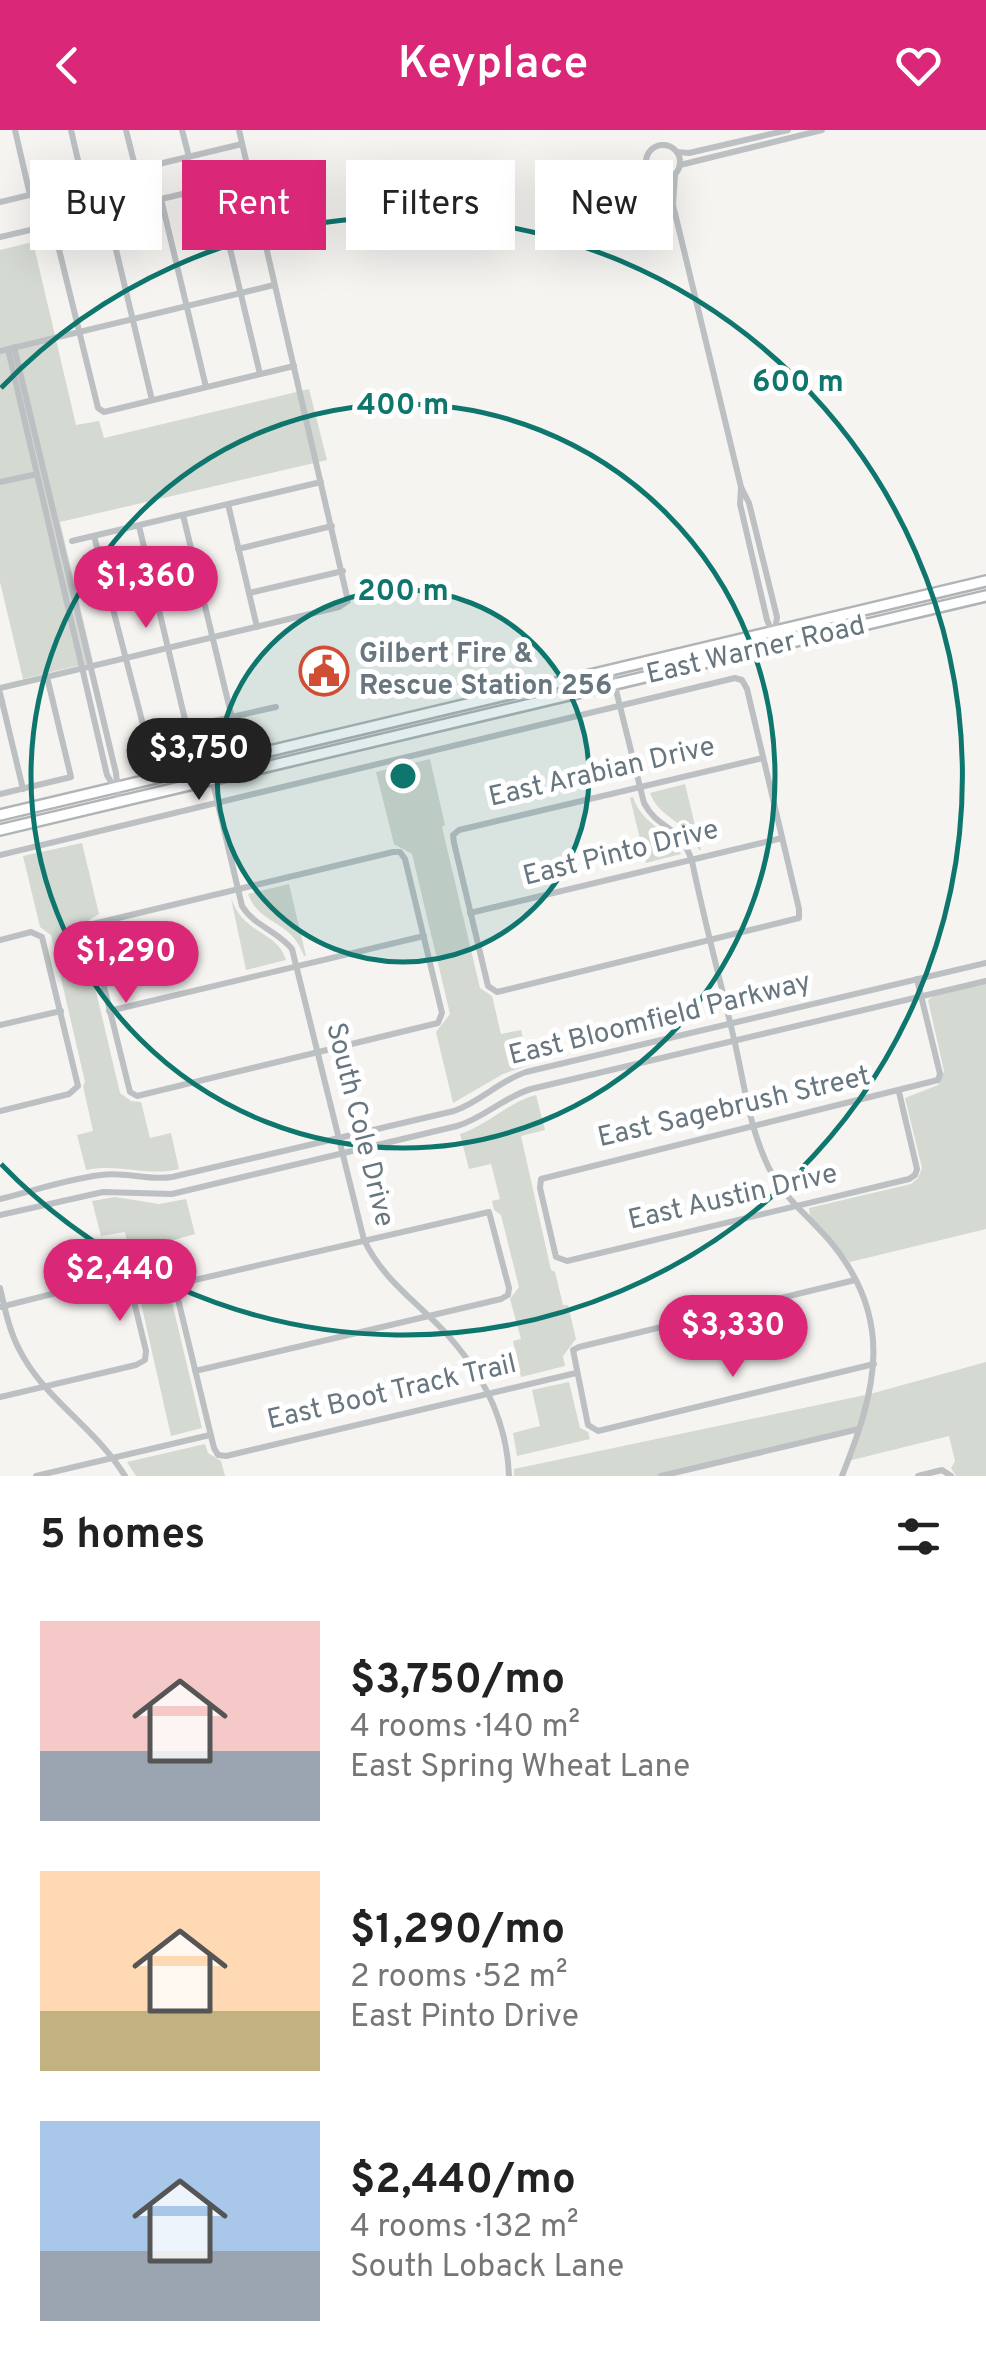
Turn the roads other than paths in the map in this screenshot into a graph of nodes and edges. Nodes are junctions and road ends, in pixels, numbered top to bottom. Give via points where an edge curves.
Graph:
1 (15, 130) edge
2 (70, 130) edge
3 (126, 130) edge
4 (182, 130) edge
5 (239, 130) edge
6 (788, 130) edge
7 (822, 130) edge
8 (242, 144) junction
9 (677, 152) junction
10 (188, 157) junction
11 (78, 160) edge
12 (134, 160) edge
13 (246, 160) edge
14 (648, 160) edge
15 (162, 164) edge
16 (680, 165) junction
17 (675, 175) joint
18 (30, 194) joint
19 (0, 202) edge
20 (162, 203) edge
21 (673, 205) joint
22 (30, 231) edge
23 (0, 238) edge
24 (60, 250) edge
25 (116, 250) edge
26 (230, 250) edge
27 (266, 250) edge
28 (274, 285) junction
29 (240, 293) junction
30 (187, 306) junction
31 (133, 319) junction
32 (79, 332) junction
33 (7, 349) edge
34 (294, 366) junction
35 (260, 374) junction
36 (206, 387) junction
37 (152, 400) junction
38 (40, 473) junction
39 (0, 482) edge
40 (322, 482) junction
41 (228, 504) junction
42 (183, 515) junction
43 (139, 526) junction
44 (332, 526) junction
45 (94, 536) junction
46 (72, 542) dead end
47 (238, 549) junction
48 (343, 571) junction
49 (986, 582) edge
50 (249, 593) junction
51 (924, 596) junction
52 (986, 596) edge
53 (928, 609) junction
54 (257, 627) junction
55 (774, 632) junction
56 (213, 637) junction
57 (778, 646) junction
58 (168, 648) junction
59 (124, 658) junction
60 (87, 667) junction
61 (611, 670) junction
62 (48, 676) junction
63 (614, 684) junction
64 (0, 690) edge
65 (276, 707) dead end
66 (620, 707) junction
67 (232, 718) junction
68 (385, 723) junction
69 (187, 728) junction
70 (389, 738) junction
71 (763, 758) junction
72 (209, 766) junction
73 (212, 780) junction
74 (115, 788) junction
75 (640, 788) junction
76 (24, 789) junction
77 (0, 794) edge
78 (118, 802) junction
79 (217, 803) junction
80 (0, 815) edge
81 (0, 830) edge
82 (782, 838) junction
83 (0, 855) edge
84 (692, 861) junction
85 (238, 890) junction
86 (470, 913) junction
87 (424, 936) junction
88 (0, 940) edge
89 (711, 941) junction
90 (986, 963) edge
91 (297, 966) junction
92 (917, 980) junction
93 (986, 981) edge
94 (921, 996) junction
95 (60, 1011) junction
96 (109, 1011) junction
97 (731, 1024) junction
98 (0, 1025) edge
99 (734, 1040) junction
100 (317, 1052) junction
101 (899, 1092) junction
102 (0, 1110) edge
103 (754, 1126) junction
104 (338, 1138) junction
105 (341, 1153) junction
106 (0, 1199) edge
107 (794, 1207) junction
108 (0, 1215) edge
109 (364, 1240) junction
110 (560, 1260) joint
111 (856, 1280) junction
112 (0, 1288) edge
113 (2, 1306) edge
114 (428, 1316) junction
115 (874, 1364) junction
116 (195, 1371) junction
117 (576, 1373) junction
118 (44, 1386) junction
119 (489, 1393) junction
120 (0, 1397) edge
121 (860, 1428) junction
122 (210, 1434) junction
123 (113, 1458) junction
124 (950, 1474) edge
125 (36, 1476) edge
126 (125, 1476) edge
127 (509, 1476) edge
128 (661, 1476) edge
129 (842, 1476) edge
130 (918, 1476) edge

1 - 18 street
2 - 11 street
3 - 12 street
4 - 10 street
5 - 8 street
6 - 9 street
7 - 16 street
8 - 10 street
8 - 13 street
9 - 14 street via 662,145
9 - 16 street
10 - 15 street
16 - 17 street
17 - 21 street
18 - 19 street
20 - 30 street
21 - 55 street via 776,616
22 - 23 street
24 - 32 street
25 - 31 street
26 - 29 street
27 - 28 street
28 - 29 street
28 - 34 street
29 - 30 street
29 - 35 street
30 - 31 street
30 - 36 street
31 - 32 street
31 - 37 street
32 - 33 street
32 - 37 street via 98,408
33 - 38 street
34 - 35 street
34 - 40 street
35 - 36 street
36 - 37 street
38 - 39 street
38 - 60 street
40 - 41 street
40 - 44 street
41 - 42 street
41 - 47 street
42 - 43 street
42 - 56 street
43 - 45 street
43 - 58 street
44 - 47 street
44 - 48 street
45 - 46 street
45 - 59 street
47 - 50 street
48 - 50 street
48 - 54 street via 348,601 339,607
49 - 51 main road, East Warner Road
50 - 54 street
51 - 53 main road
51 - 55 main road, East Warner Road
52 - 53 main road, East Warner Road
53 - 57 main road, East Warner Road
54 - 56 street
55 - 57 street
55 - 61 main road, East Warner Road
56 - 58 street
56 - 67 street
57 - 63 main road, East Warner Road
58 - 59 street
58 - 69 street
59 - 60 street
59 - 69 street via 146,736
60 - 62 street
60 - 74 street
61 - 63 street
61 - 68 main road, East Warner Road
62 - 64 street
62 - 76 street via 71,777
63 - 66 street
63 - 70 main road, East Warner Road
64 - 76 street
65 - 67 street
66 - 71 street via 742,680
66 - 75 street
66 - 79 street
67 - 69 street
68 - 70 main road
68 - 72 main road, East Warner Road
70 - 73 main road, East Warner Road
71 - 75 street, East Arabian Drive
71 - 82 street
72 - 73 street, South Cole Drive
72 - 74 main road, East Warner Road
73 - 78 main road, East Warner Road
73 - 79 street, South Cole Drive
74 - 78 street
74 - 80 main road, East Warner Road
75 - 84 street via 649,813 685,841
75 - 86 street, East Arabian Drive via 459,830 453,836
76 - 77 street
78 - 81 main road, East Warner Road
79 - 83 street
79 - 85 street, South Cole Drive
82 - 84 street, East Pinto Drive
82 - 89 street via 799,918
84 - 86 street, East Pinto Drive
84 - 89 street
85 - 87 street via 400,852
85 - 91 street, South Cole Drive via 248,915 283,938
85 - 96 street via 97,922 92,927
86 - 89 street via 492,991
87 - 91 street
87 - 100 street via 440,1020
88 - 95 street via 39,934
89 - 97 street
90 - 92 street, East Bloomfield Parkway
91 - 96 street
91 - 100 street, South Cole Drive
92 - 94 street
92 - 97 street, East Bloomfield Parkway
93 - 94 street, East Bloomfield Parkway
94 - 99 street, East Bloomfield Parkway
94 - 101 street, East Sagebrush Street via 940,1074
95 - 98 street
95 - 102 street via 77,1089
96 - 100 street via 137,1096
97 - 99 street
97 - 104 street, East Bloomfield Parkway via 526,1072 465,1107
99 - 103 street
99 - 105 street, East Bloomfield Parkway via 530,1089 468,1123
100 - 104 street, South Cole Drive
101 - 103 street, East Sagebrush Street
101 - 107 street, East Austin Drive via 915,1176
103 - 107 street via 764,1158
103 - 110 street, East Sagebrush Street via 541,1178
104 - 105 street, South Cole Drive
104 - 106 street, East Bloomfield Parkway via 160,1179 98,1175
105 - 108 street, East Bloomfield Parkway via 172,1194 104,1192
105 - 109 street, South Cole Drive
107 - 110 street, East Austin Drive
107 - 111 street
109 - 114 street, South Cole Drive via 382,1271
109 - 114 street via 489,1212 508,1295
109 - 116 street via 178,1287
111 - 115 street
111 - 117 street via 572,1350
112 - 113 street
113 - 118 street
113 - 118 street via 116,1278 130,1285 145,1360
114 - 116 street
114 - 119 street, South Cole Drive
115 - 117 street via 598,1431
115 - 121 street
116 - 122 street
117 - 119 street, East Boot Track Trail
118 - 120 street
118 - 123 street
119 - 122 street, East Boot Track Trail via 226,1456 218,1455
119 - 127 street, South Cole Drive
121 - 128 street
121 - 129 street
122 - 123 street
123 - 125 street
123 - 126 street
124 - 130 street

